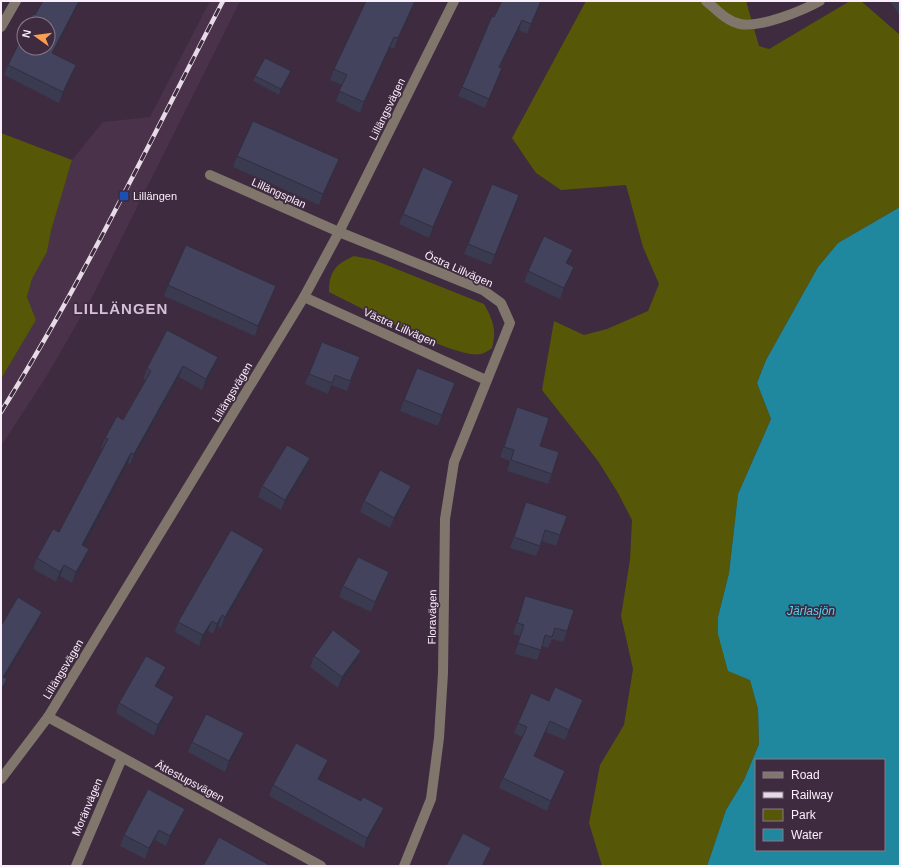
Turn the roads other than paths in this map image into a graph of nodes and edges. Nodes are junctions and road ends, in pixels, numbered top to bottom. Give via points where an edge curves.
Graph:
1 (16, 1) edge
2 (454, 1) edge
3 (706, 1) edge
4 (820, 1) edge
5 (1, 28) edge
6 (210, 175) dead end
7 (339, 232) junction
8 (304, 297) junction
9 (491, 370) joint
10 (486, 380) junction
11 (48, 717) junction
12 (122, 758) junction
13 (1, 779) edge
14 (76, 866) edge
15 (321, 866) edge
16 (404, 866) edge

1 - 5 street
2 - 7 street, Lillängsvägen
3 - 4 street via 728,19 740,24 764,23
6 - 7 street, Lillängsplan
7 - 8 street, Lillängsvägen
7 - 9 street, Östra Lillvägen via 483,290 501,303 510,323
8 - 10 street, Västra Lillvägen
8 - 11 street, Lillängsvägen
9 - 10 street, Floravägen
10 - 16 street, Floravägen via 454,462 445,519 440,738 431,799
11 - 12 street, Ättestupsvägen
11 - 13 street, Lillängsvägen
12 - 14 street, Moränvägen
12 - 15 street, Ättestupsvägen

